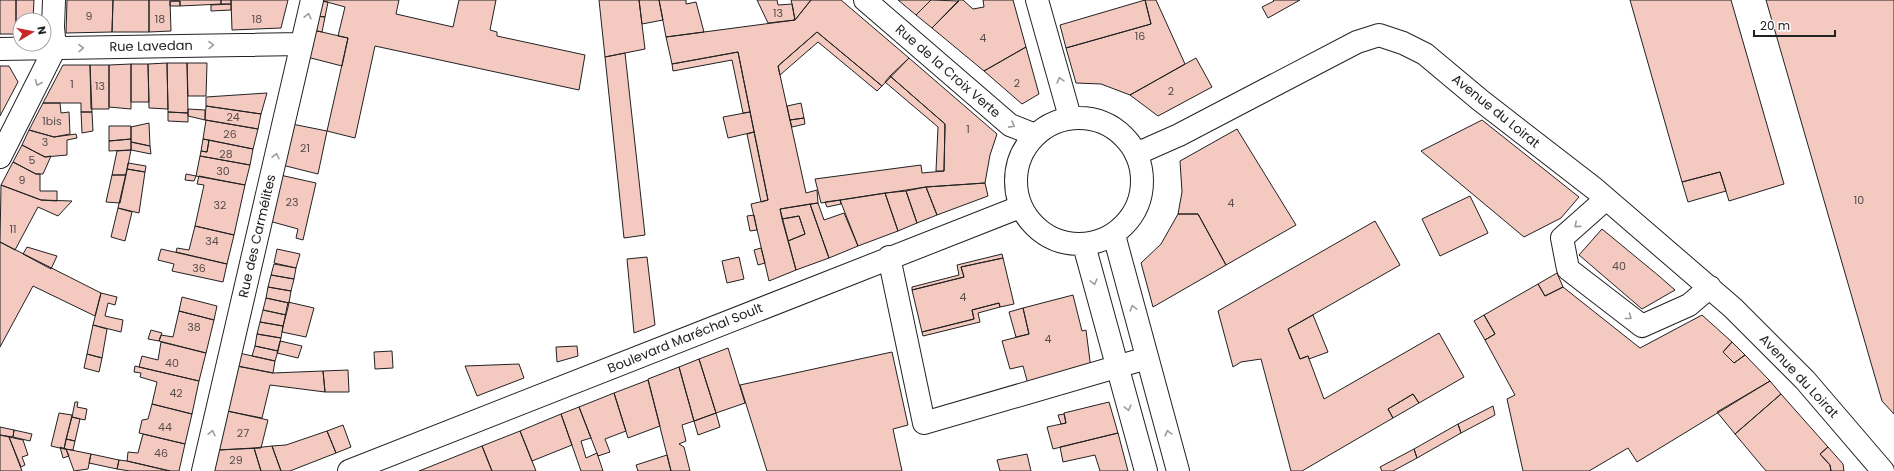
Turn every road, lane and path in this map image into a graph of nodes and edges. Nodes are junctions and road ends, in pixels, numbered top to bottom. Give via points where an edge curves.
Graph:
1 (54, 0) edge
2 (312, 0) edge
3 (865, 0) edge
4 (1037, 0) edge
5 (302, 44) junction
6 (55, 48) junction
7 (0, 49) edge
8 (1070, 117) junction
9 (1035, 135) junction
10 (1136, 154) junction
11 (0, 157) edge
12 (1606, 199) junction
13 (1020, 207) junction
14 (1114, 235) junction
15 (1084, 245) junction
16 (889, 257) junction
17 (1710, 287) junction
18 (1147, 358) junction
19 (1117, 367) junction
20 (203, 471) edge
21 (349, 471) edge
22 (1146, 471) edge
23 (1178, 471) edge
24 (1883, 471) edge

1 - 6 street
5 -> 2 street, Rue des Carmélites
3 -> 9 street, Rue de la Croix Verte via 1010,125
8 -> 4 street
6 -> 5 street, Rue Lavedan
20 -> 5 street, Rue des Carmélites
6 - 7 street, Rue Lavedan
6 -> 11 street
8 - 9 street via 1051,123
8 - 10 street via 1091,118 1109,125 1125,137
9 - 13 street via 1023,150 1016,168 1016,188
10 - 12 street, Avenue du Loirat via 1179,135 1357,42 1379,35 1404,42 1425,54
10 - 14 street via 1142,172 1142,190 1136,209 1126,224
12 - 17 street, Avenue du Loirat
12 -> 17 street via 1562,238 1568,269 1642,326 1690,305
13 - 15 street via 1031,223 1046,235 1063,243
13 - 16 street, Boulevard Maréchal Soult
14 - 15 street
18 -> 14 street
15 -> 19 street
16 - 19 street via 924,422
16 - 21 street, Boulevard Maréchal Soult
17 - 24 street, Avenue du Loirat via 1805,380
18 - 19 street
23 -> 18 street
19 -> 22 street

